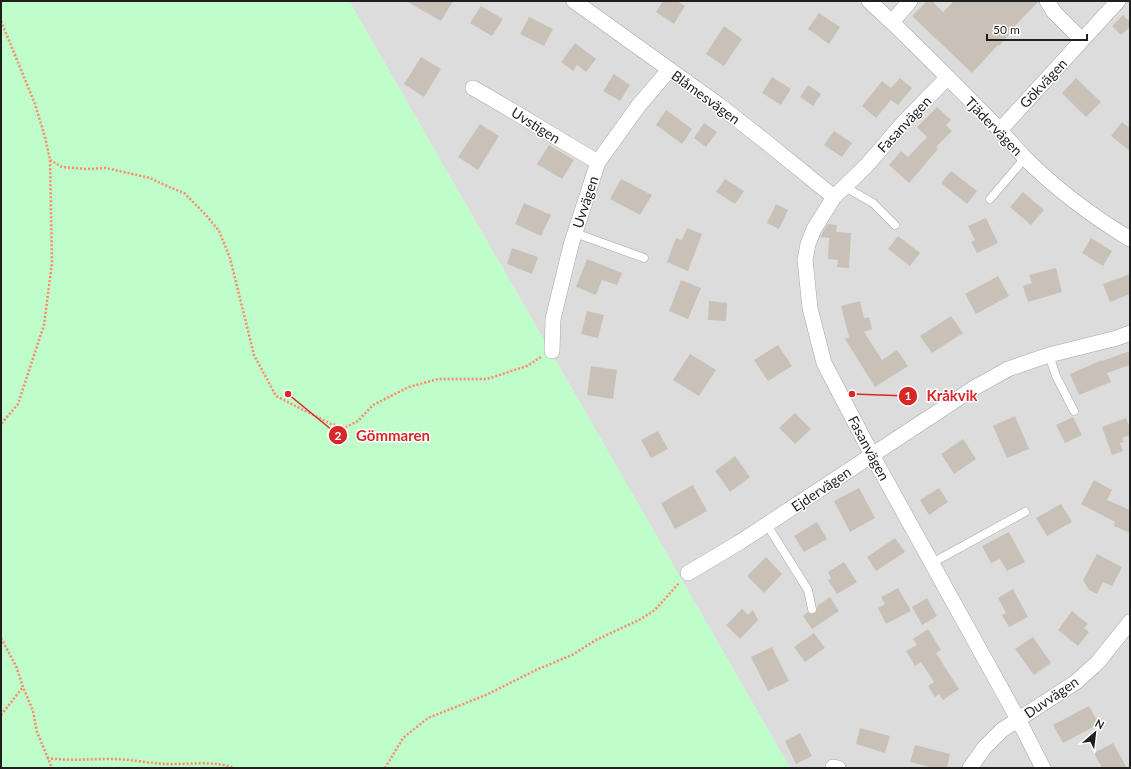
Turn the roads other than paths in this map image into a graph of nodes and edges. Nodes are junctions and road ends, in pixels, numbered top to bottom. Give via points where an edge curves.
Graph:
1 (574, 1) edge
2 (869, 1) edge
3 (910, 1) edge
4 (1047, 1) edge
5 (1118, 1) edge
6 (892, 22) junction
7 (1082, 40) junction
8 (669, 70) junction
9 (948, 78) junction
10 (473, 88) dead end
11 (1000, 130) junction
12 (1025, 158) junction
13 (598, 162) junction
14 (839, 192) junction
15 (990, 199) dead end
16 (895, 225) dead end
17 (575, 233) junction
18 (1130, 239) edge
19 (644, 258) dead end
20 (1130, 333) edge
21 (553, 352) road end
22 (1049, 355) junction
23 (1074, 411) dead end
24 (872, 455) junction
25 (1025, 512) dead end
26 (767, 525) junction
27 (932, 563) junction
28 (688, 573) road end
29 (812, 609) dead end
30 (1130, 622) edge
31 (1018, 719) junction
32 (970, 768) edge
33 (1043, 768) edge

1 - 8 street, Blåmesvägen
2 - 6 street, Tjädervägen
3 - 6 street
4 - 7 street via 1054,12
5 - 7 street, Gökvägen
6 - 9 street, Tjädervägen
7 - 11 street, Gökvägen
8 - 13 street, Uvvägen via 639,104
8 - 14 street, Blåmesvägen
9 - 11 street, Tjädervägen
9 - 14 street, Fasanvägen
10 - 13 street, Uvstigen
11 - 12 street, Tjädervägen
12 - 15 lane
12 - 18 street, Tjädervägen via 1064,193
13 - 17 street, Uvvägen
14 - 16 lane via 873,203
14 - 24 street, Fasanvägen via 814,229 808,244 805,260 810,308 824,363
17 - 19 lane
17 - 21 street, Uvvägen via 553,319
20 - 22 street, Ejdervägen
22 - 23 lane via 1056,376
22 - 24 street, Ejdervägen via 1008,369 974,388
24 - 26 street, Ejdervägen
24 - 27 street, Fasanvägen
25 - 27 lane
26 - 28 street, Ejdervägen
26 - 29 lane via 808,590
27 - 31 street, Fasanvägen
30 - 31 street, Duvvägen via 1098,662 1076,682
31 - 32 street, Duvvägen via 1002,730 984,748
31 - 33 street, Fasanvägen

